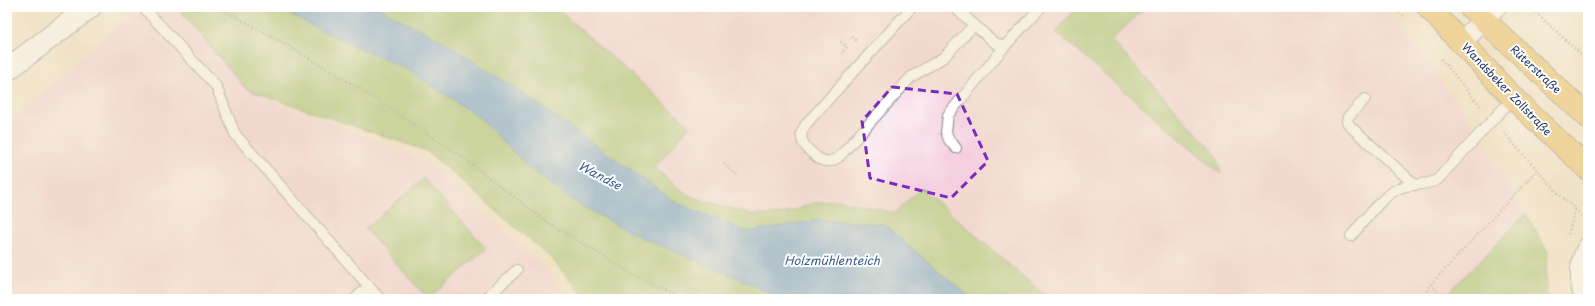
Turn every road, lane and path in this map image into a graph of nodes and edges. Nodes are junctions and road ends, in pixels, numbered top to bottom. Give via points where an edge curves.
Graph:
1 (90, 7) edge
2 (143, 7) edge
3 (218, 7) edge
4 (912, 7) edge
5 (954, 7) edge
6 (1040, 7) edge
7 (1394, 7) edge
8 (1428, 7) edge
9 (1530, 7) edge
10 (1483, 11) edge
11 (1405, 18) dead end
12 (974, 25) junction
13 (1461, 43) junction
14 (1005, 46) junction
15 (1440, 58) dead end
16 (1588, 61) edge
17 (7, 70) edge
18 (1513, 98) junction
19 (1365, 99) dead end
20 (1588, 117) edge
21 (1494, 121) junction
22 (956, 148) dead end
23 (724, 164) dead end
24 (1588, 169) edge
25 (1537, 170) junction
26 (738, 176) dead end
27 (1414, 185) junction
28 (1588, 222) edge
29 (1351, 236) dead end
30 (1588, 247) edge
31 (517, 270) dead end
32 (1431, 285) junction
33 (369, 286) junction
34 (355, 299) edge
35 (380, 299) edge
36 (485, 299) edge
37 (683, 299) edge
38 (1428, 299) edge
39 (1446, 299) edge
40 (1584, 299) edge

1 - 17 street
2 - 33 lane via 216,86 235,134
3 - 37 path via 283,42 362,90 461,156 545,221 638,277
4 - 12 lane via 806,124 801,139 819,159 826,162 839,156 910,77 944,57
5 - 12 lane
6 - 14 lane
7 - 11 path
8 - 13 main road, Wandsbeker Zollstraße
9 - 16 path
10 - 13 street
10 - 20 main road, Rüterstraße
12 - 14 lane via 995,44
13 - 18 main road, Wandsbeker Zollstraße
14 - 22 lane via 948,114 946,132
15 - 21 path
18 - 21 lane
18 - 24 main road, Wandsbeker Zollstraße
19 - 27 lane via 1348,117 1347,122
21 - 25 path
21 - 27 lane via 1437,180 1430,184
23 - 26 path
25 - 28 path
25 - 32 path
27 - 29 lane via 1389,194
30 - 40 street via 1582,262
31 - 36 lane
32 - 38 path via 1427,289
32 - 39 path
33 - 34 lane
33 - 35 lane

